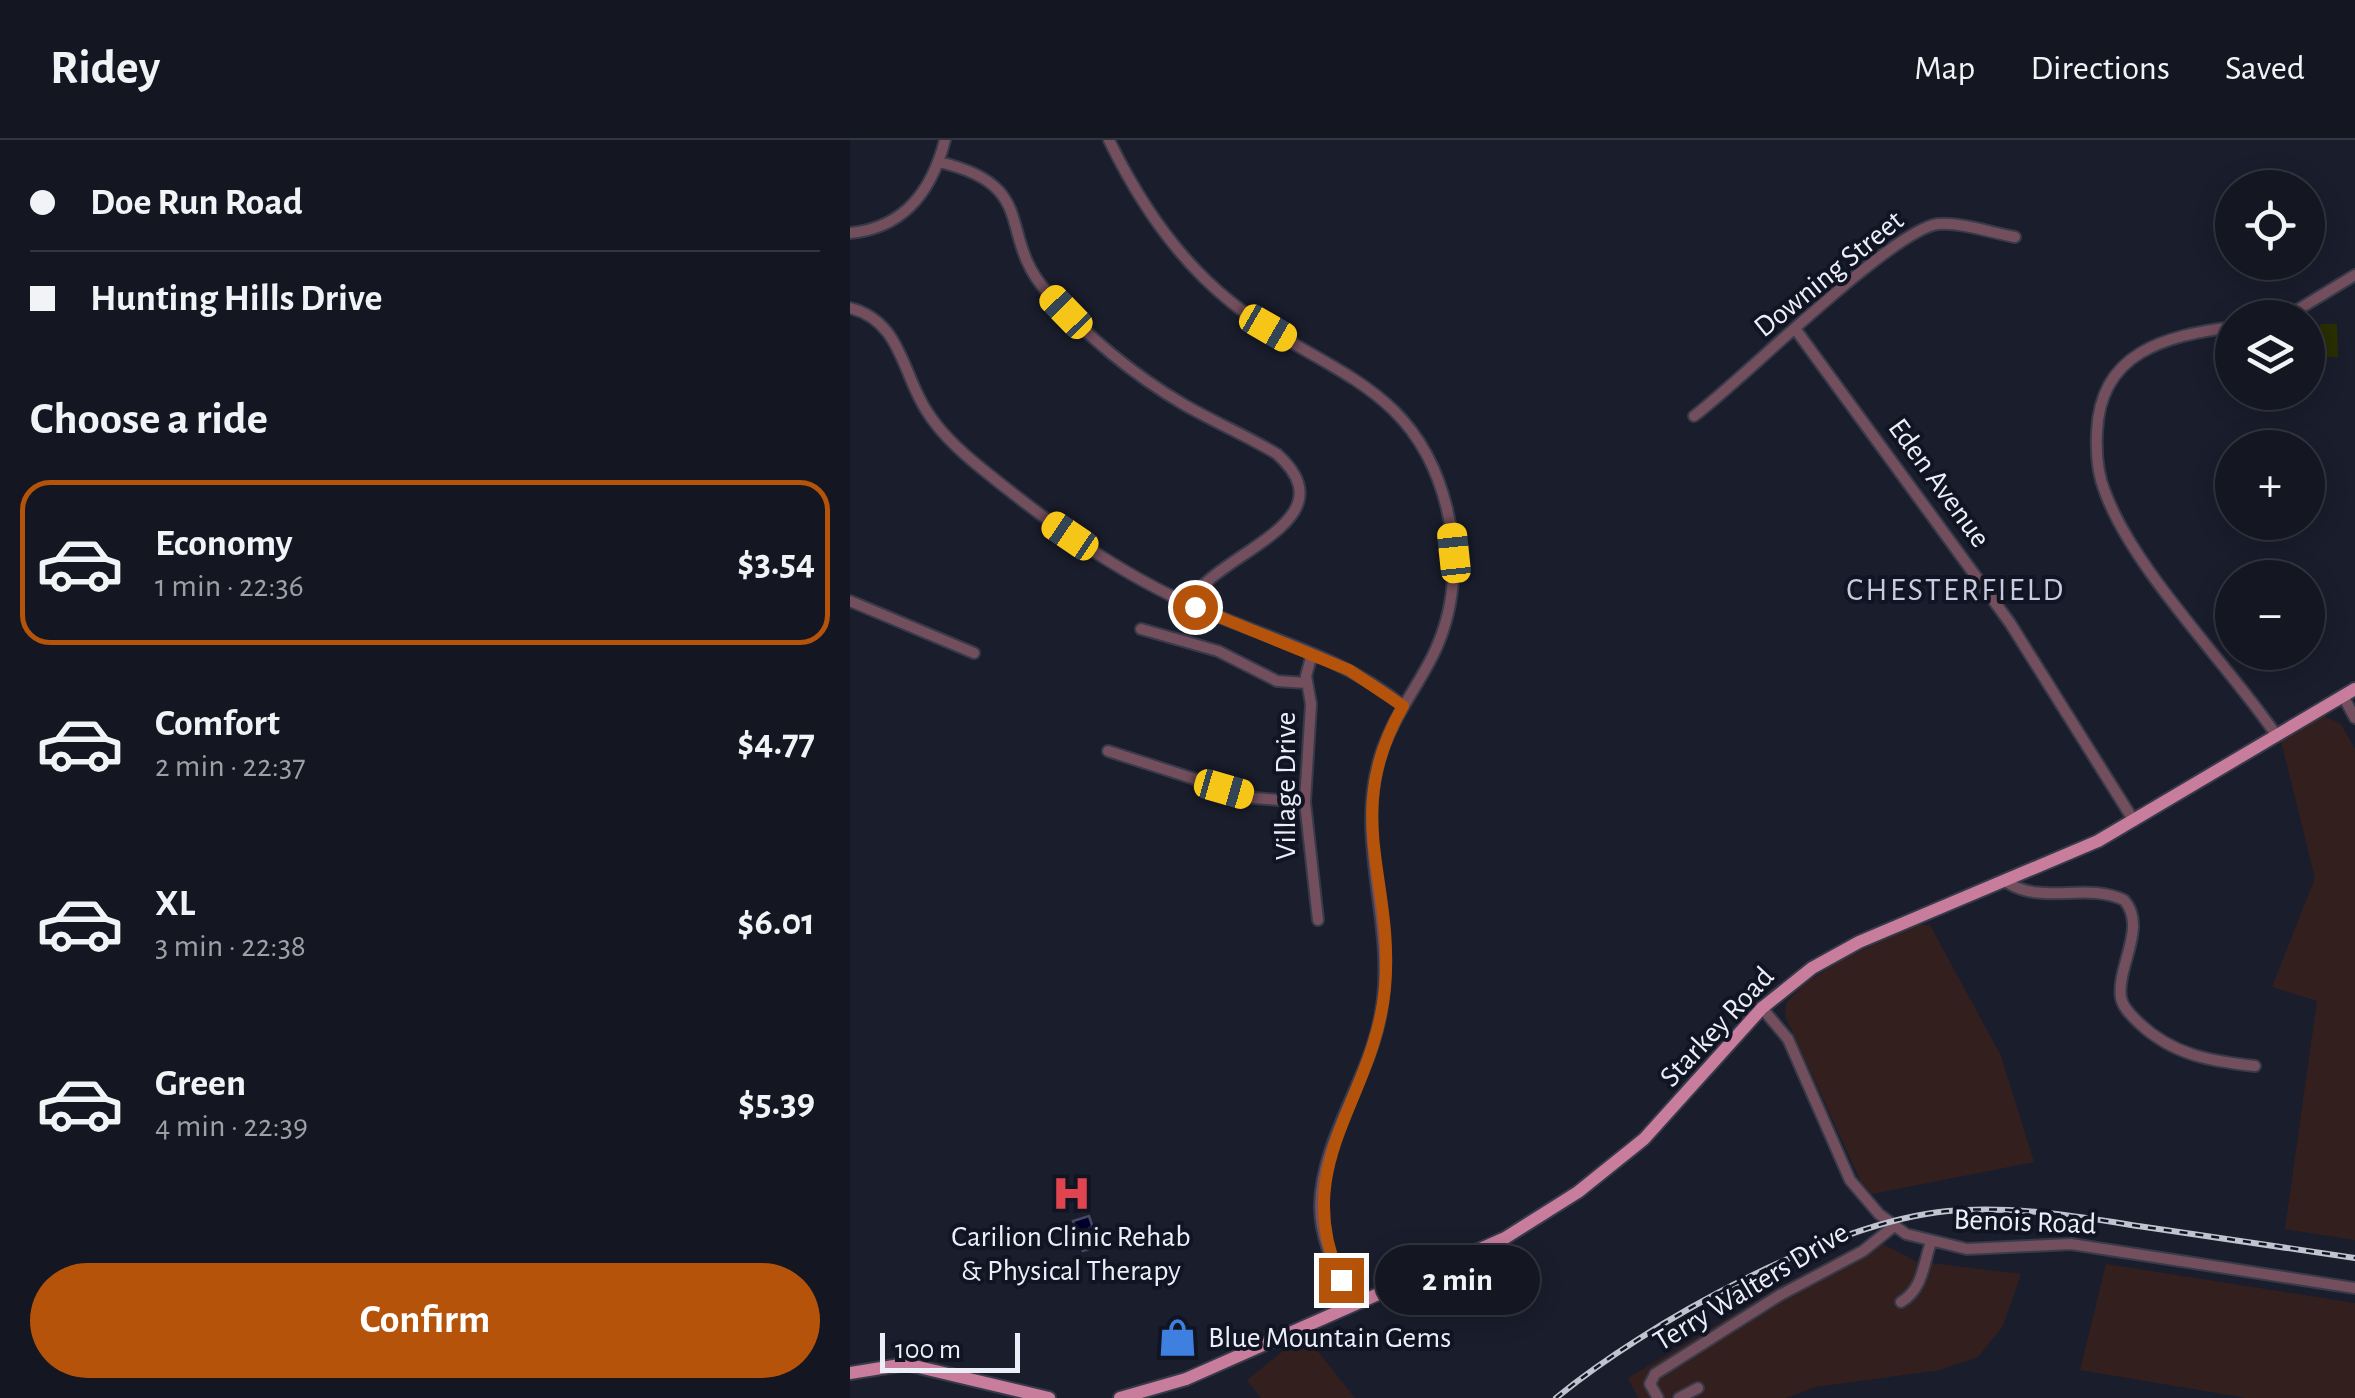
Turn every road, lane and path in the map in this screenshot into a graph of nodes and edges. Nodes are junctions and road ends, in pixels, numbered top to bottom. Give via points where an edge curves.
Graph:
1 (945, 140) edge
2 (1110, 140) edge
3 (939, 162) junction
4 (850, 234) edge
5 (2014, 237) dead end
6 (2355, 276) edge
7 (2314, 300) edge
8 (850, 308) edge
9 (1796, 330) junction
10 (2215, 331) edge
11 (1694, 416) dead end
12 (850, 601) edge
13 (1190, 604) junction
14 (1141, 629) dead end
15 (974, 654) dead end
16 (1312, 654) junction
17 (1306, 683) junction
18 (2349, 693) edge
19 (1403, 706) junction
20 (2355, 718) edge
21 (2277, 736) junction
22 (1108, 751) dead end
23 (1305, 802) junction
24 (2134, 820) junction
25 (2008, 883) junction
26 (1318, 920) dead end
27 (1762, 1008) junction
28 (2254, 1066) dead end
29 (1894, 1226) junction
30 (1931, 1242) junction
31 (2355, 1288) edge
32 (1901, 1302) dead end
33 (1352, 1306) junction
34 (850, 1373) edge
35 (1698, 1388) dead end
36 (1155, 1394) edge
37 (1048, 1398) edge
38 (1120, 1398) edge
39 (1658, 1398) edge
40 (1679, 1398) edge

1 - 3 street
2 - 19 street via 1154,220 1195,270 1246,314 1377,393 1430,462 1452,531 1451,598 1440,638
3 - 4 street via 905,214
3 - 13 street via 998,187 1012,206 1036,278 1091,335 1157,387 1277,454 1292,471 1300,490 1294,515 1202,583
5 - 9 street, Downing Street via 1944,224 1924,228
6 - 7 street
8 - 13 street via 888,330 925,410 970,459 1063,531
9 - 11 street, Downing Street
9 - 24 street, Eden Avenue via 2010,623
10 - 21 street via 2164,342 2116,372 2101,400 2098,464 2115,514 2140,554
12 - 15 street
13 - 16 street
14 - 17 street via 1218,651 1286,684
16 - 17 street, Village Drive
16 - 19 street via 1370,681
17 - 23 street, Village Drive via 1312,704
18 - 20 street
18 - 21 main road, Starkey Road
19 - 33 street via 1379,759 1370,810 1385,942 1381,1014 1322,1189 1324,1237
21 - 24 main road, Starkey Road
22 - 23 street via 1254,798
23 - 26 street, Village Drive
24 - 25 main road, Starkey Road
25 - 27 main road, Starkey Road via 1859,942
25 - 28 street via 2026,892 2098,892 2124,900 2134,921 2121,987 2126,1010 2177,1051
27 - 29 street, Benois Road via 1788,1039 1850,1180
27 - 33 main road, Starkey Road via 1671,1112 1578,1192 1476,1253
29 - 30 street, Benois Road
29 - 39 street, Terry Walters Drive via 1655,1374 1650,1384
30 - 31 street, Benois Road via 1967,1249 2071,1244
30 - 32 street via 1919,1283
33 - 36 main road, Starkey Road
34 - 37 main road via 906,1364
35 - 40 street, Terry Walters Drive
36 - 38 main road, Starkey Road

